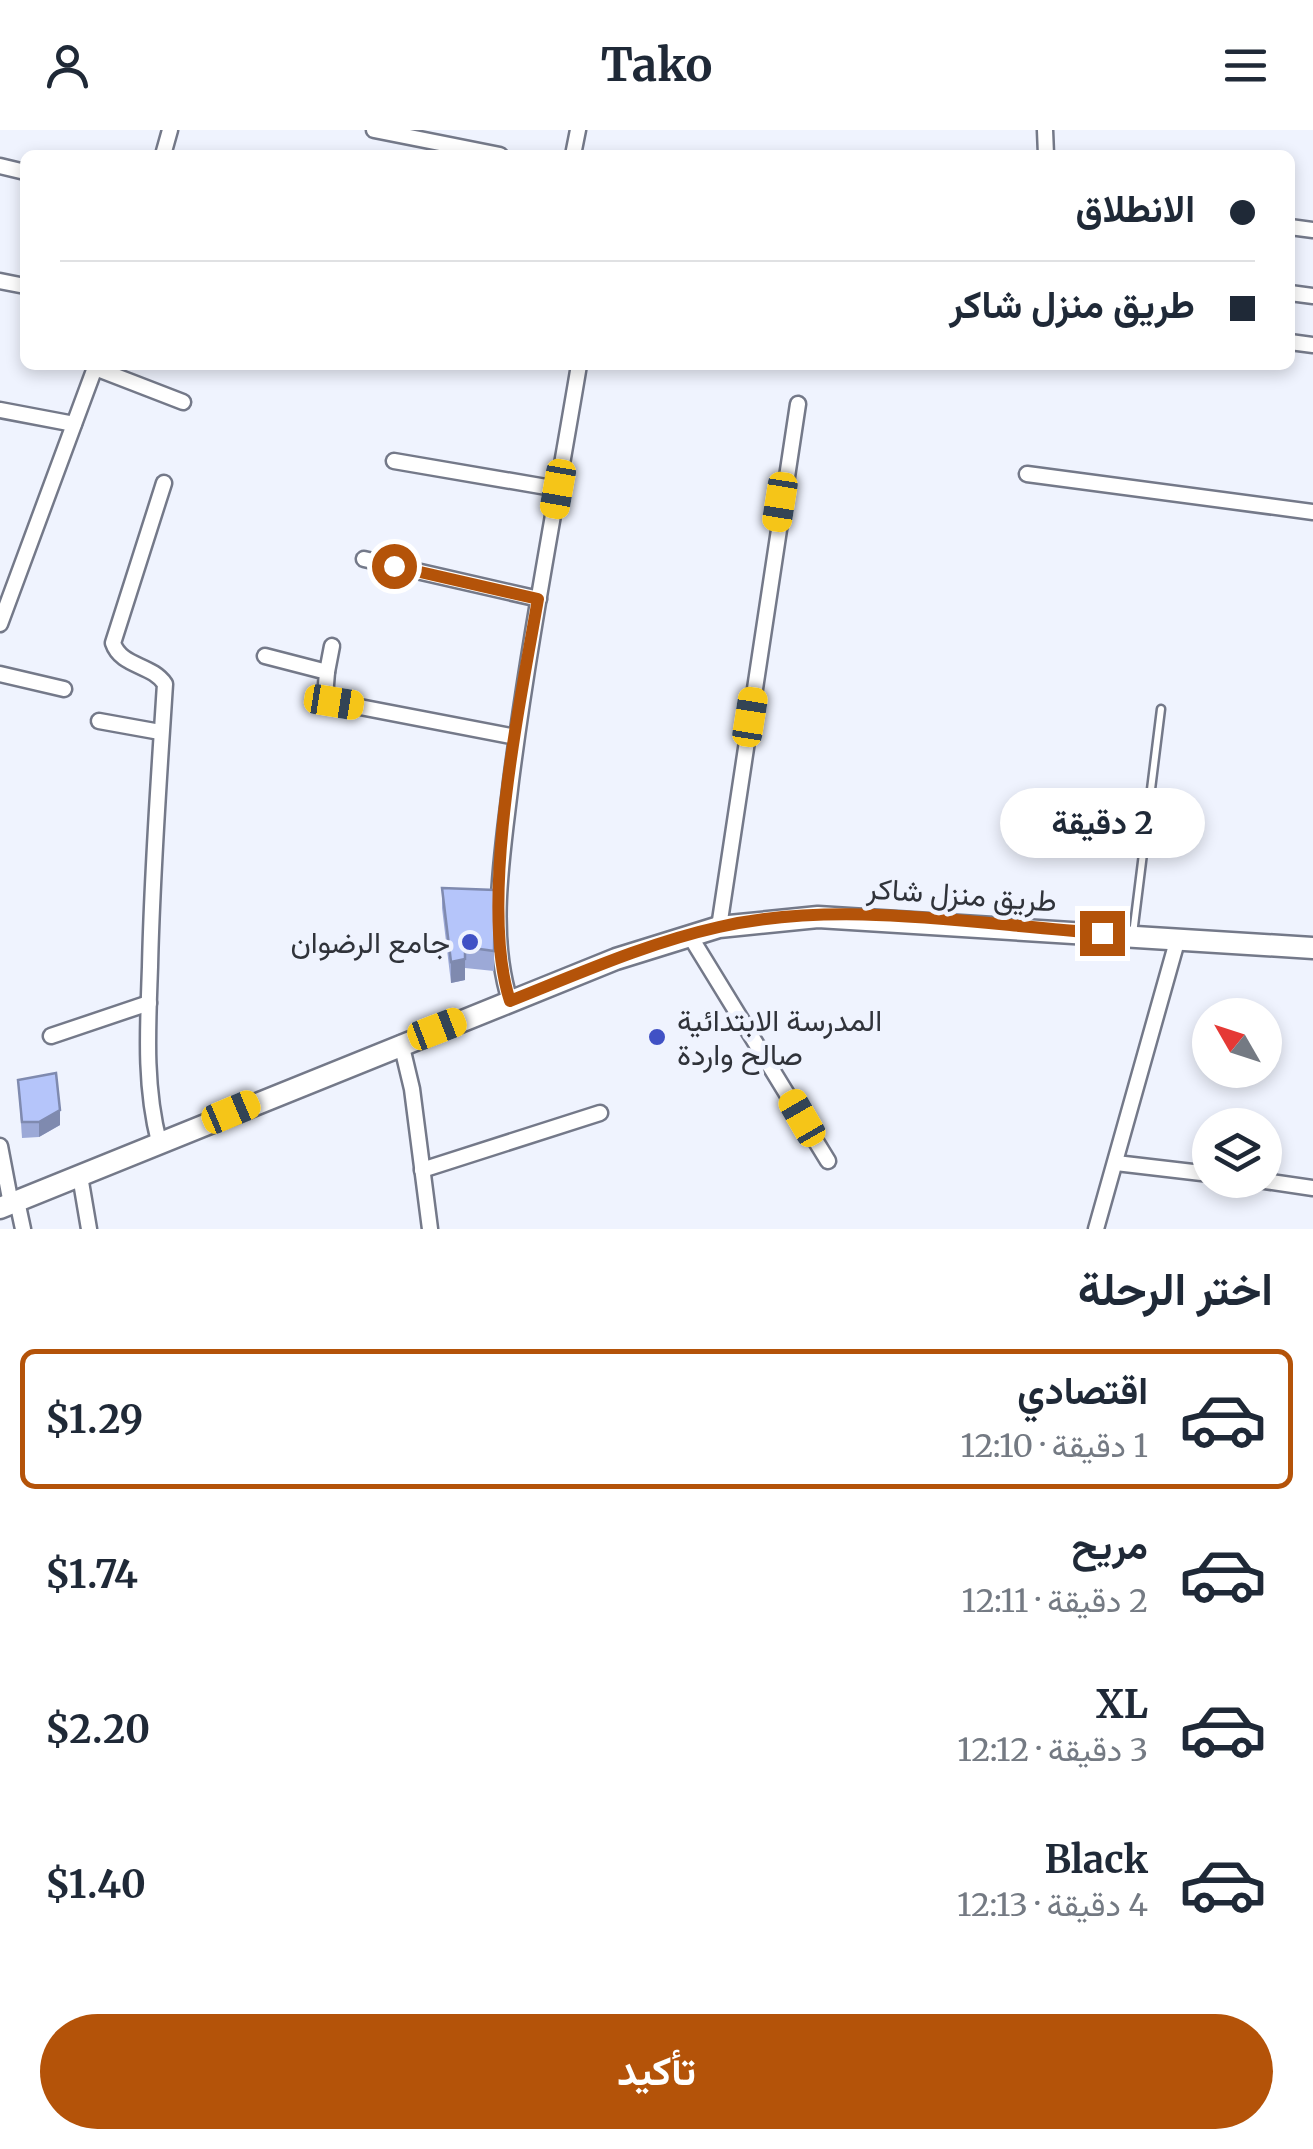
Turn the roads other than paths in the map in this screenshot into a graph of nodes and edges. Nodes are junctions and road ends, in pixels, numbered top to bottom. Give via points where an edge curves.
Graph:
1 (374, 130) edge
2 (475, 150) edge
3 (94, 370) edge
4 (103, 370) edge
5 (579, 370) edge
6 (183, 402) dead end
7 (798, 404) dead end
8 (0, 410) edge
9 (74, 424) junction
10 (394, 461) dead end
11 (1027, 474) dead end
12 (164, 482) dead end
13 (558, 489) junction
14 (1313, 512) edge
15 (364, 559) dead end
16 (538, 599) junction
17 (2, 613) edge
18 (332, 646) dead end
19 (264, 656) dead end
20 (327, 672) junction
21 (0, 674) edge
22 (64, 689) dead end
23 (1161, 710) dead end
24 (99, 721) dead end
25 (160, 732) junction
26 (516, 737) junction
27 (719, 927) junction
28 (1132, 935) junction
29 (690, 936) junction
30 (1178, 938) junction
31 (1313, 948) edge
32 (510, 1001) junction
33 (149, 1003) junction
34 (51, 1036) dead end
35 (401, 1043) junction
36 (600, 1113) dead end
37 (159, 1142) junction
38 (0, 1146) edge
39 (828, 1162) dead end
40 (1116, 1163) junction
41 (422, 1170) junction
42 (1192, 1172) edge
43 (80, 1176) junction
44 (1282, 1183) edge
45 (1313, 1188) edge
46 (9, 1204) edge
47 (23, 1229) edge
48 (89, 1229) edge
49 (430, 1229) edge
50 (1096, 1229) edge

1 - 2 street
3 - 9 street
4 - 6 street
5 - 13 street
7 - 27 street
8 - 9 street
9 - 17 street
10 - 13 street
11 - 14 street
12 - 25 street via 114,644 122,657 165,684
13 - 16 street
15 - 16 street
16 - 26 street
18 - 20 street
19 - 20 street
20 - 26 street via 324,697 334,702
21 - 22 street
23 - 28 lane
24 - 25 street
25 - 33 street
26 - 32 street via 500,912
27 - 28 main road, طريق منزل شاكر via 865,917
27 - 29 main road, طريق منزل شاكر
28 - 30 main road, طريق منزل شاكر
29 - 32 main road, طريق منزل شاكر
29 - 39 street
30 - 31 main road, طريق منزل شاكر
30 - 40 street
32 - 35 main road, طريق منزل شاكر
33 - 34 street
33 - 37 street via 148,1082
35 - 37 main road, طريق منزل شاكر
35 - 41 street
36 - 41 street
37 - 43 main road, طريق منزل شاكر
38 - 46 street
40 - 42 street
40 - 50 street
41 - 49 street
43 - 46 main road, طريق منزل شاكر
43 - 48 street
44 - 45 street
46 - 47 street

